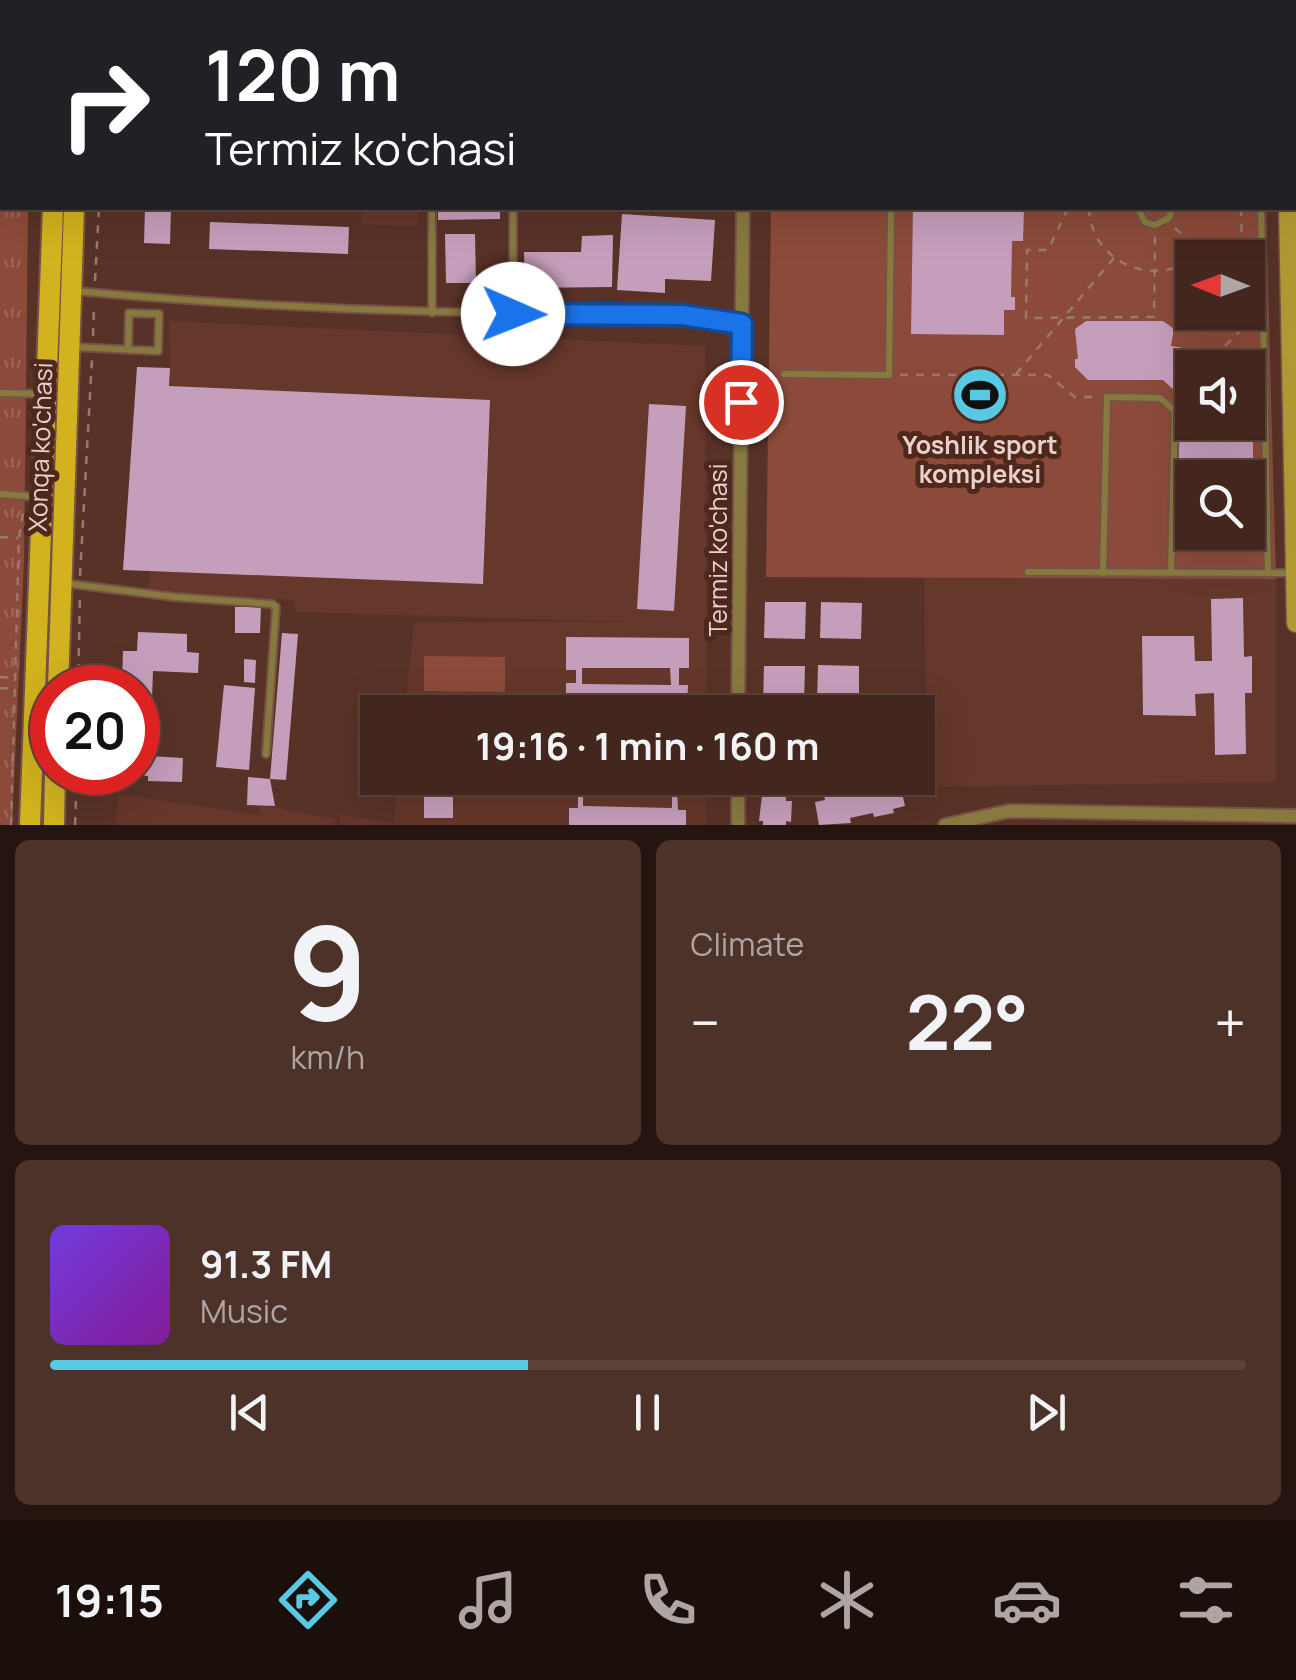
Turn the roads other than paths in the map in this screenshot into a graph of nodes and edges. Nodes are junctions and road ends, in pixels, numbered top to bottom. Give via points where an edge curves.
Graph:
1 (53, 210) edge
2 (74, 210) edge
3 (432, 210) edge
4 (513, 210) edge
5 (743, 210) edge
6 (891, 210) edge
7 (1139, 210) edge
8 (1171, 210) edge
9 (1261, 210) edge
10 (1291, 220) edge
11 (70, 290) junction
12 (432, 313) junction
13 (513, 314) junction
14 (742, 324) junction
15 (128, 349) junction
16 (61, 353) junction
17 (784, 374) dead end
18 (0, 393) edge
19 (46, 394) junction
20 (0, 494) edge
21 (34, 496) junction
22 (1028, 572) dead end
23 (1172, 572) junction
24 (1294, 572) edge
25 (1103, 573) junction
26 (1268, 573) junction
27 (71, 584) junction
28 (1296, 623) edge
29 (61, 665) edge
30 (738, 695) edge
31 (266, 754) dead end
32 (55, 795) edge
33 (738, 795) edge
34 (1296, 816) edge
35 (54, 822) edge
36 (24, 823) edge
37 (738, 825) edge
38 (945, 825) edge

1 - 16 main road, Xonqa ko'chasi
2 - 11 main road, Xonqa ko'chasi
3 - 12 lane
4 - 13 lane
5 - 14 street, Termiz ko'chasi
6 - 17 lane via 889,375
7 - 8 lane via 1155,225
9 - 26 lane
10 - 24 main road
11 - 12 lane via 210,304
11 - 16 main road, Xonqa ko'chasi
12 - 13 lane
13 - 14 lane via 682,315
14 - 30 street, Termiz ko'chasi
15 - 15 lane via 158,351 159,314 130,313
15 - 16 lane via 92,346
16 - 19 main road, Xonqa ko'chasi
16 - 27 main road, Xonqa ko'chasi
18 - 19 lane
19 - 21 main road, Xonqa ko'chasi
20 - 21 lane
21 - 36 main road, Xonqa ko'chasi
22 - 25 lane
23 - 25 lane
23 - 25 lane via 1175,412 1160,398 1107,398
23 - 26 lane
24 - 26 lane
24 - 28 main road
27 - 29 main road, Xonqa ko'chasi
27 - 31 lane via 276,607
32 - 35 main road
33 - 37 street
34 - 38 street via 1010,810
35 - 36 main road

